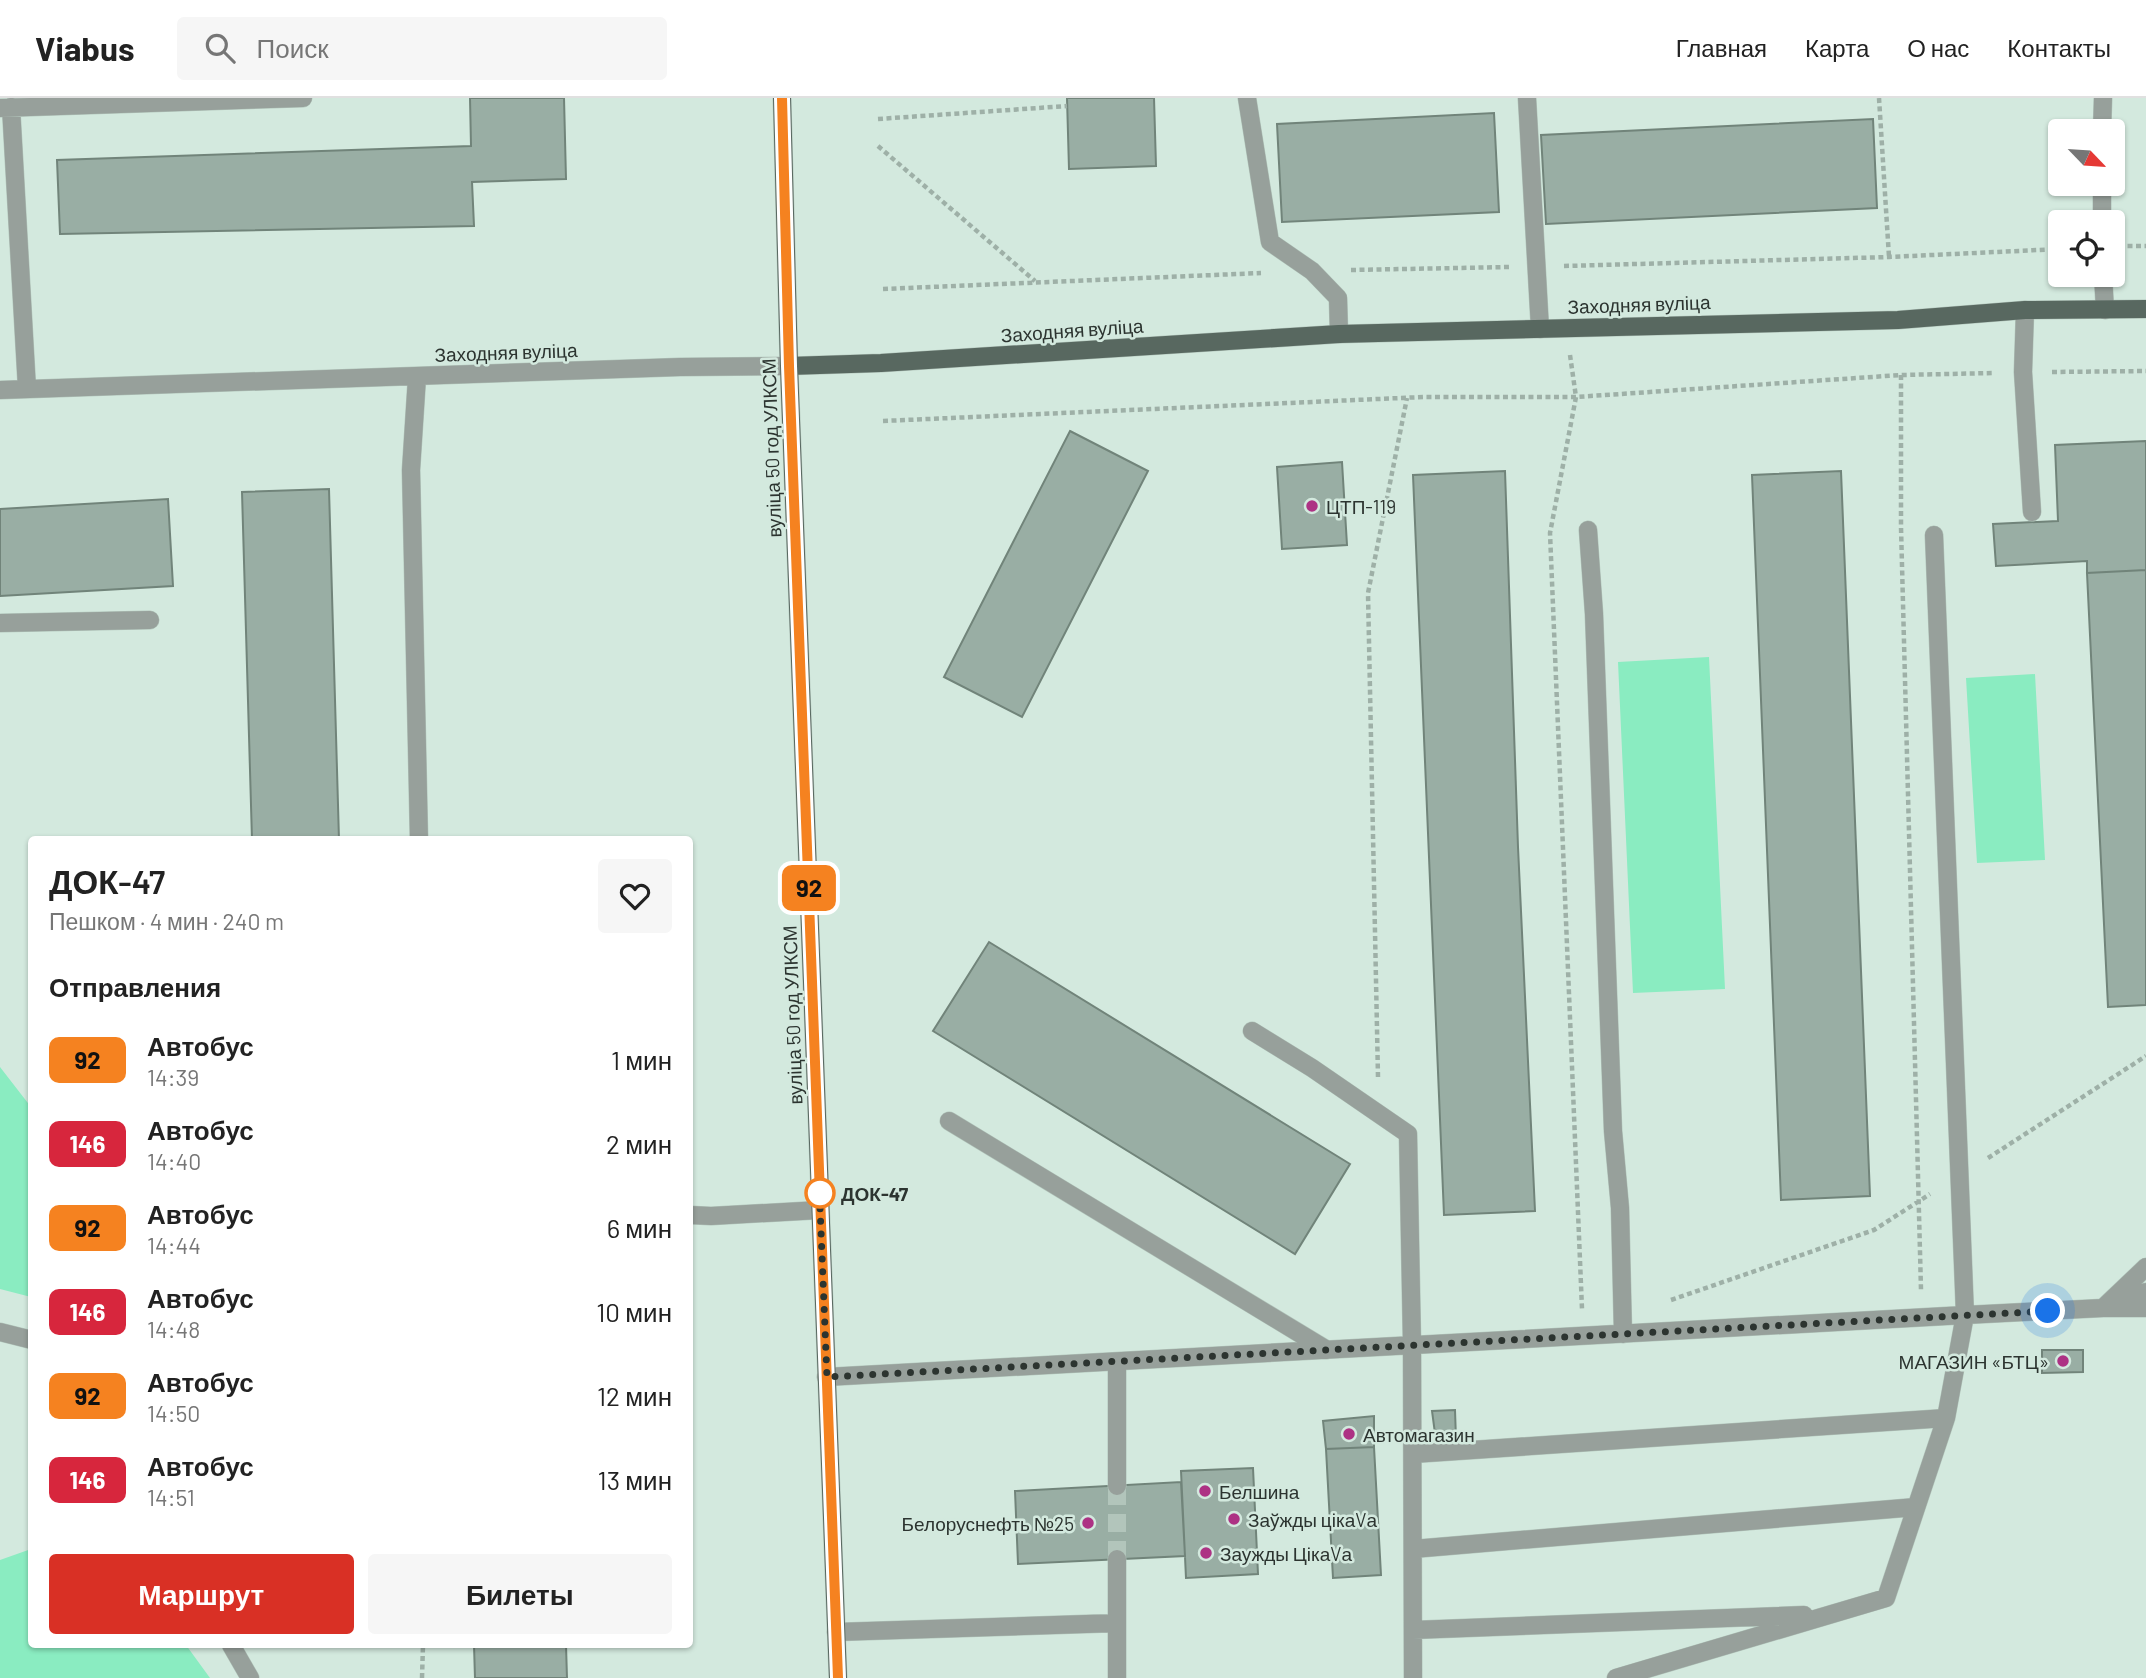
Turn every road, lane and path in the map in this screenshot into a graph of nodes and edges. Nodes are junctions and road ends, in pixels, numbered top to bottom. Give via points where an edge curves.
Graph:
1 (303, 98) edge
2 (782, 98) edge
3 (1247, 98) edge
4 (1527, 98) edge
5 (1879, 98) edge
6 (2102, 98) edge
7 (1067, 106) dead end
8 (5, 107) edge
9 (878, 119) dead end
10 (2102, 119) edge
11 (878, 146) dead end
12 (2125, 246) edge
13 (2146, 246) edge
14 (2048, 249) edge
15 (1889, 257) junction
16 (1537, 267) junction
17 (1312, 271) junction
18 (1036, 281) junction
19 (2104, 287) edge
20 (883, 289) dead end
21 (2146, 309) edge
22 (2025, 310) junction
23 (2105, 310) junction
24 (1539, 329) junction
25 (1339, 334) junction
26 (1570, 355) dead end
27 (789, 366) junction
28 (2146, 371) edge
29 (2023, 372) junction
30 (1902, 375) junction
31 (417, 377) junction
32 (27, 389) junction
33 (0, 390) edge
34 (1576, 397) junction
35 (1406, 398) junction
36 (883, 421) dead end
37 (2032, 512) dead end
38 (1588, 530) dead end
39 (1934, 535) dead end
40 (150, 620) dead end
41 (0, 623) edge
42 (419, 836) edge
43 (1252, 1031) dead end
44 (2146, 1056) edge
45 (1378, 1113) junction
46 (949, 1121) dead end
47 (1959, 1176) junction
48 (1919, 1201) junction
49 (820, 1210) junction
50 (693, 1214) edge
51 (2146, 1267) edge
52 (2146, 1292) edge
53 (2103, 1308) junction
54 (2146, 1308) edge
55 (1965, 1315) junction
56 (1583, 1316) dead end
57 (1922, 1318) junction
58 (1622, 1325) junction
59 (0, 1332) edge
60 (28, 1339) edge
61 (1412, 1345) junction
62 (1326, 1350) junction
63 (1117, 1362) junction
64 (827, 1377) junction
65 (1946, 1418) junction
66 (1413, 1454) junction
67 (1117, 1486) tunnel mouth
68 (1916, 1507) junction
69 (1413, 1549) junction
70 (1117, 1559) tunnel mouth
71 (1833, 1613) junction
72 (1117, 1623) junction
73 (1413, 1630) junction
74 (836, 1632) junction
75 (232, 1648) edge
76 (423, 1648) edge
77 (250, 1678) edge
78 (422, 1678) edge
79 (838, 1678) edge
80 (1117, 1678) edge
81 (1413, 1678) edge
82 (1616, 1678) edge

1 - 8 street
2 - 27 main road, вуліца 50 год УЛКСМ
3 - 17 street via 1270,242
4 - 16 street
5 - 15 path
6 - 10 street
7 - 9 path
8 - 32 street
11 - 18 path
12 - 13 path
14 - 15 path
15 - 16 path
16 - 17 path
16 - 24 street
17 - 18 path
17 - 25 street via 1338,298
18 - 20 path
19 - 23 street
21 - 23 main road, Заходняя вуліца
22 - 23 main road, Заходняя вуліца
22 - 24 main road, Заходняя вуліца via 1898,320
22 - 29 street
24 - 25 main road, Заходняя вуліца
25 - 27 main road, Заходняя вуліца
26 - 34 path
27 - 31 street, Заходняя вуліца
27 - 49 main road, вуліца 50 год УЛКСМ
28 - 29 path
29 - 30 path
29 - 37 street
30 - 34 path
30 - 48 path via 1901,527
31 - 32 street, Заходняя вуліца
31 - 42 street via 411,470
32 - 33 street, Заходняя вуліца
34 - 35 path
34 - 56 path via 1550,533
35 - 36 path
35 - 45 path via 1368,593
38 - 58 street
39 - 47 street
40 - 41 street
43 - 45 street
44 - 47 path
45 - 61 street via 1408,1134
46 - 62 street
47 - 48 path
47 - 55 street
48 - 57 path
48 - 58 path via 1874,1230
49 - 50 street
49 - 64 main road, вуліца 50 год УЛКСМ
51 - 53 street
52 - 53 street
53 - 54 street
53 - 55 street
55 - 57 street
55 - 65 street
57 - 58 street
58 - 61 street
59 - 60 street
61 - 62 street
61 - 66 street
62 - 63 street
63 - 64 street
63 - 67 street
64 - 74 main road, вуліца 50 год УЛКСМ
65 - 66 street
65 - 68 street
66 - 69 street
68 - 69 street
68 - 71 street via 1885,1598
69 - 73 street
70 - 72 street
71 - 73 street
71 - 82 street
72 - 74 street
72 - 80 street
73 - 81 street
74 - 79 main road, вуліца 50 год УЛКСМ
75 - 77 street
76 - 78 path

